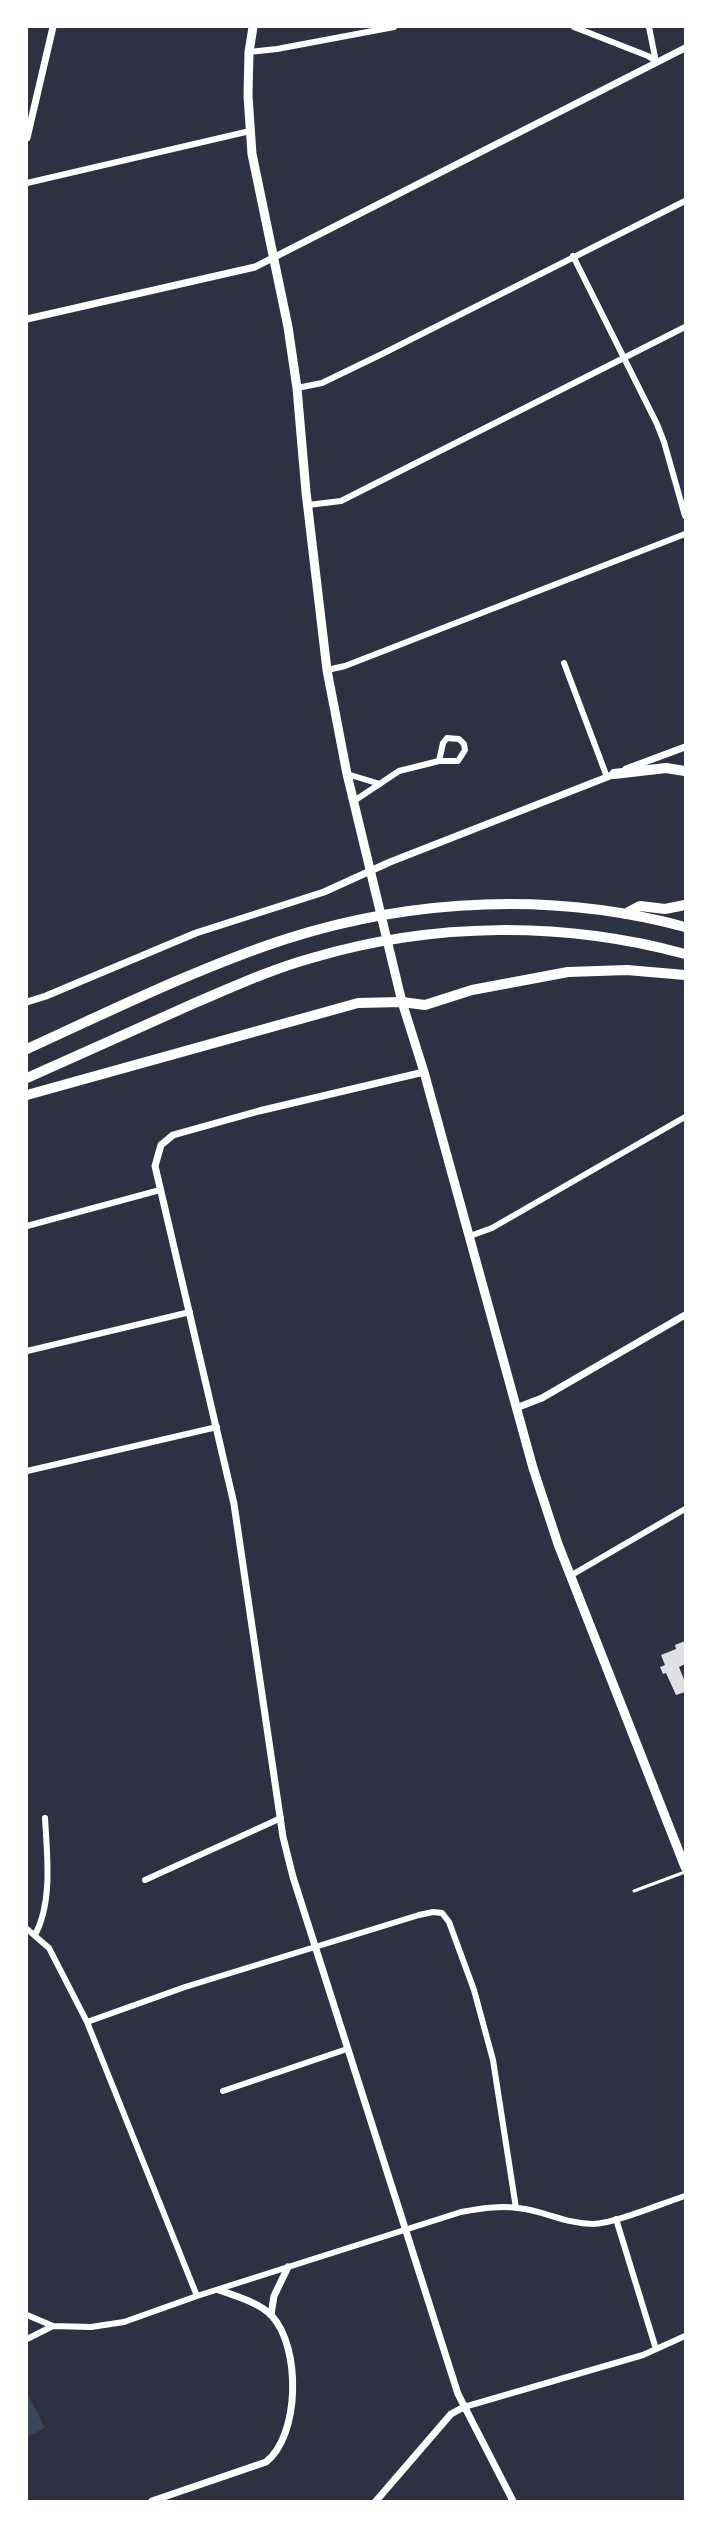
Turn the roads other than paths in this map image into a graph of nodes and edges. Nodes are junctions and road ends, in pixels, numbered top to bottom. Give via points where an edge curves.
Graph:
1 (53, 27) edge
2 (253, 27) edge
3 (394, 27) edge
4 (574, 27) edge
5 (649, 27) edge
6 (685, 48) edge
7 (249, 52) junction
8 (657, 62) junction
9 (250, 131) junction
10 (27, 138) edge
11 (27, 183) edge
12 (685, 201) edge
13 (274, 256) junction
14 (573, 256) junction
15 (27, 319) edge
16 (685, 327) edge
17 (624, 357) junction
18 (297, 388) junction
19 (308, 505) junction
20 (685, 516) edge
21 (685, 534) edge
22 (564, 663) dead end
23 (327, 670) junction
24 (685, 747) edge
25 (439, 761) junction
26 (685, 771) edge
27 (347, 774) junction
28 (610, 776) junction
29 (380, 784) junction
30 (354, 801) junction
31 (371, 871) junction
32 (685, 905) edge
33 (624, 914) junction
34 (685, 927) edge
35 (685, 954) edge
36 (685, 975) edge
37 (27, 1002) edge
38 (402, 1002) junction
39 (27, 1048) edge
40 (424, 1072) junction
41 (27, 1078) edge
42 (27, 1095) edge
43 (685, 1117) edge
44 (160, 1190) junction
45 (27, 1226) edge
46 (470, 1236) junction
47 (190, 1312) junction
48 (685, 1316) edge
49 (27, 1351) edge
50 (516, 1408) junction
51 (216, 1427) junction
52 (27, 1471) edge
53 (685, 1509) edge
54 (570, 1576) junction
55 (45, 1818) dead end
56 (280, 1818) junction
57 (685, 1866) edge
58 (685, 1872) edge
59 (145, 1880) dead end
60 (634, 1891) dead end
61 (27, 1929) edge
62 (35, 1935) junction
63 (315, 1948) junction
64 (87, 2022) junction
65 (347, 2049) junction
66 (223, 2091) dead end
67 (685, 2196) edge
68 (516, 2208) junction
69 (616, 2219) junction
70 (406, 2230) junction
71 (288, 2266) junction
72 (219, 2290) junction
73 (197, 2296) junction
74 (27, 2315) edge
75 (271, 2315) junction
76 (52, 2326) junction
77 (685, 2336) edge
78 (27, 2339) edge
79 (656, 2349) junction
80 (464, 2407) junction
81 (152, 2501) edge
82 (376, 2501) edge
83 (513, 2501) edge

1 - 10 street
2 - 7 main road
3 - 7 street
4 - 8 street
5 - 8 street
6 - 8 street
7 - 9 main road
8 - 13 street
9 - 11 street
9 - 13 main road
12 - 14 street
13 - 15 street via 255,267
13 - 18 main road
14 - 17 street
14 - 18 street via 322,383
16 - 17 street
17 - 19 street via 341,501
17 - 20 street via 664,442
18 - 19 main road
19 - 23 main road
21 - 23 street
22 - 28 street
23 - 27 main road
24 - 28 street
25 - 25 street via 458,761 463,757 464,744 459,739 447,738
25 - 29 street via 399,771
26 - 28 highway via 666,768
27 - 29 street
27 - 30 main road
28 - 31 street
29 - 30 street
30 - 31 main road
31 - 37 street via 324,892 196,933
31 - 38 main road
32 - 33 highway via 665,909 640,906
33 - 34 highway
33 - 39 highway via 499,904 427,908 356,920 253,951
35 - 41 highway via 613,938 534,930 447,932 377,942 261,975
36 - 38 highway via 627,970 568,972 472,990 425,1005
38 - 40 main road
38 - 42 highway via 358,1003
40 - 44 street via 173,1135 161,1145 156,1159
40 - 46 main road
43 - 46 street via 492,1228
44 - 45 street
44 - 47 street
46 - 50 main road
47 - 49 street
47 - 51 street
48 - 50 street via 542,1398
50 - 54 main road
51 - 52 street
51 - 56 street via 239,1531
53 - 54 street
54 - 57 main road
55 - 62 street via 45,1904
56 - 59 street
56 - 63 street
58 - 60 lane
61 - 62 street
62 - 64 street via 49,1948
63 - 64 street via 185,1987
63 - 65 street
63 - 68 street via 419,1915 438,1912 447,1916 474,1990 493,2060
64 - 73 street
65 - 66 street
65 - 70 street
67 - 69 street
68 - 69 street via 581,2223
68 - 70 street via 486,2207 461,2212
69 - 79 street
70 - 71 street
70 - 80 street
71 - 72 street
71 - 75 street via 274,2296
72 - 73 street
72 - 75 street
73 - 76 street via 124,2322 91,2327
74 - 76 street
75 - 81 street via 291,2356 294,2393 277,2452 266,2462
76 - 78 street
77 - 79 street
79 - 80 street
80 - 82 street via 451,2414
80 - 83 street

